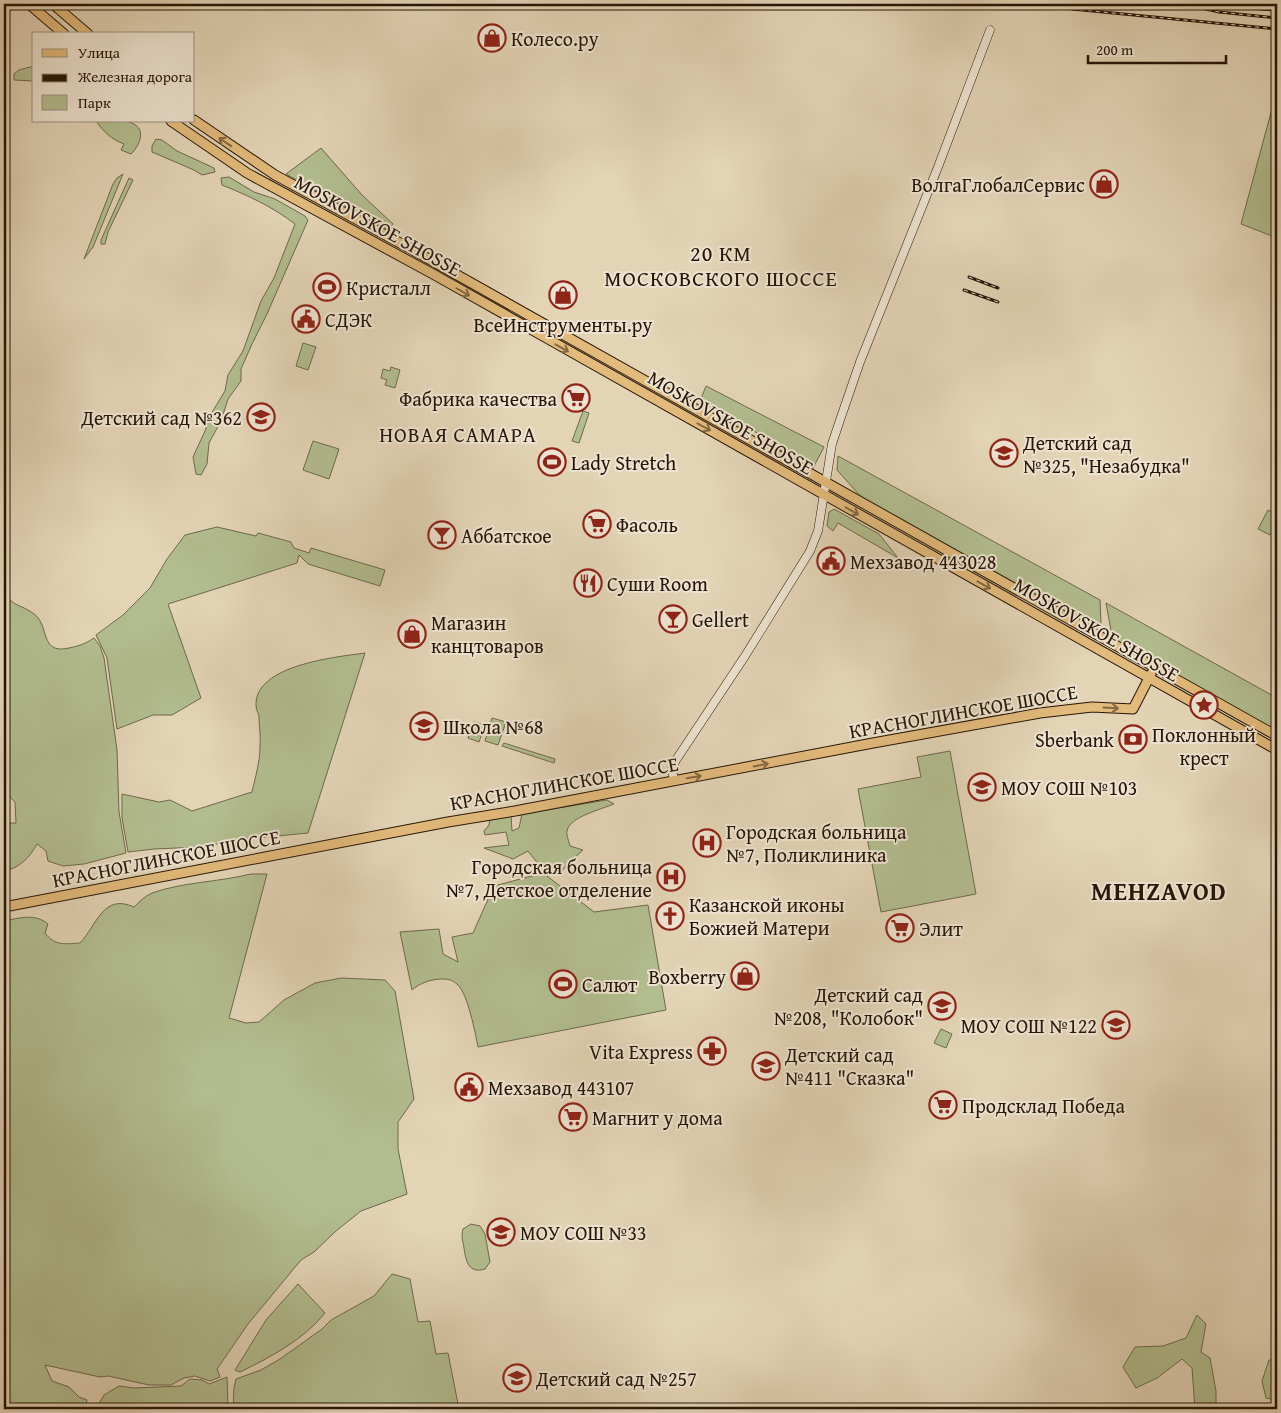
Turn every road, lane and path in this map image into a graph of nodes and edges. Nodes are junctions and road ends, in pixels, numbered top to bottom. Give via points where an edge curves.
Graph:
1 (29, 4) edge
2 (53, 4) edge
3 (990, 30) dead end
4 (62, 32) edge
5 (86, 32) edge
6 (195, 121) edge
7 (172, 122) edge
8 (254, 162) junction
9 (247, 173) junction
10 (275, 175) junction
11 (270, 186) junction
12 (825, 483) junction
13 (824, 495) junction
14 (1154, 667) junction
15 (1148, 678) junction
16 (1277, 736) edge
17 (1277, 750) edge
18 (674, 781) junction
19 (4, 907) edge

1 - 4 main road
2 - 5 main road
3 - 12 street via 860,362 832,444
8 -> 6 main road, MOSKOVSKOE SHOSSE
7 - 9 main road, MOSKOVSKOE SHOSSE
8 - 9 main road
8 - 10 main road, MOSKOVSKOE SHOSSE
9 - 11 main road, MOSKOVSKOE SHOSSE
10 - 11 main road
10 - 12 main road, MOSKOVSKOE SHOSSE
11 -> 13 main road, MOSKOVSKOE SHOSSE via 433,274
12 - 13 street
12 - 14 main road, MOSKOVSKOE SHOSSE
13 -> 15 main road, MOSKOVSKOE SHOSSE
13 - 18 street via 818,531 810,552 676,760 672,769
14 - 15 main road
14 - 16 main road, MOSKOVSKOE SHOSSE
15 - 17 main road, MOSKOVSKOE SHOSSE
18 -> 15 main road, КРАСНОГЛИНСКОЕ ШОССЕ via 1066,709 1133,709
18 - 19 main road, КРАСНОГЛИНСКОЕ ШОССЕ

